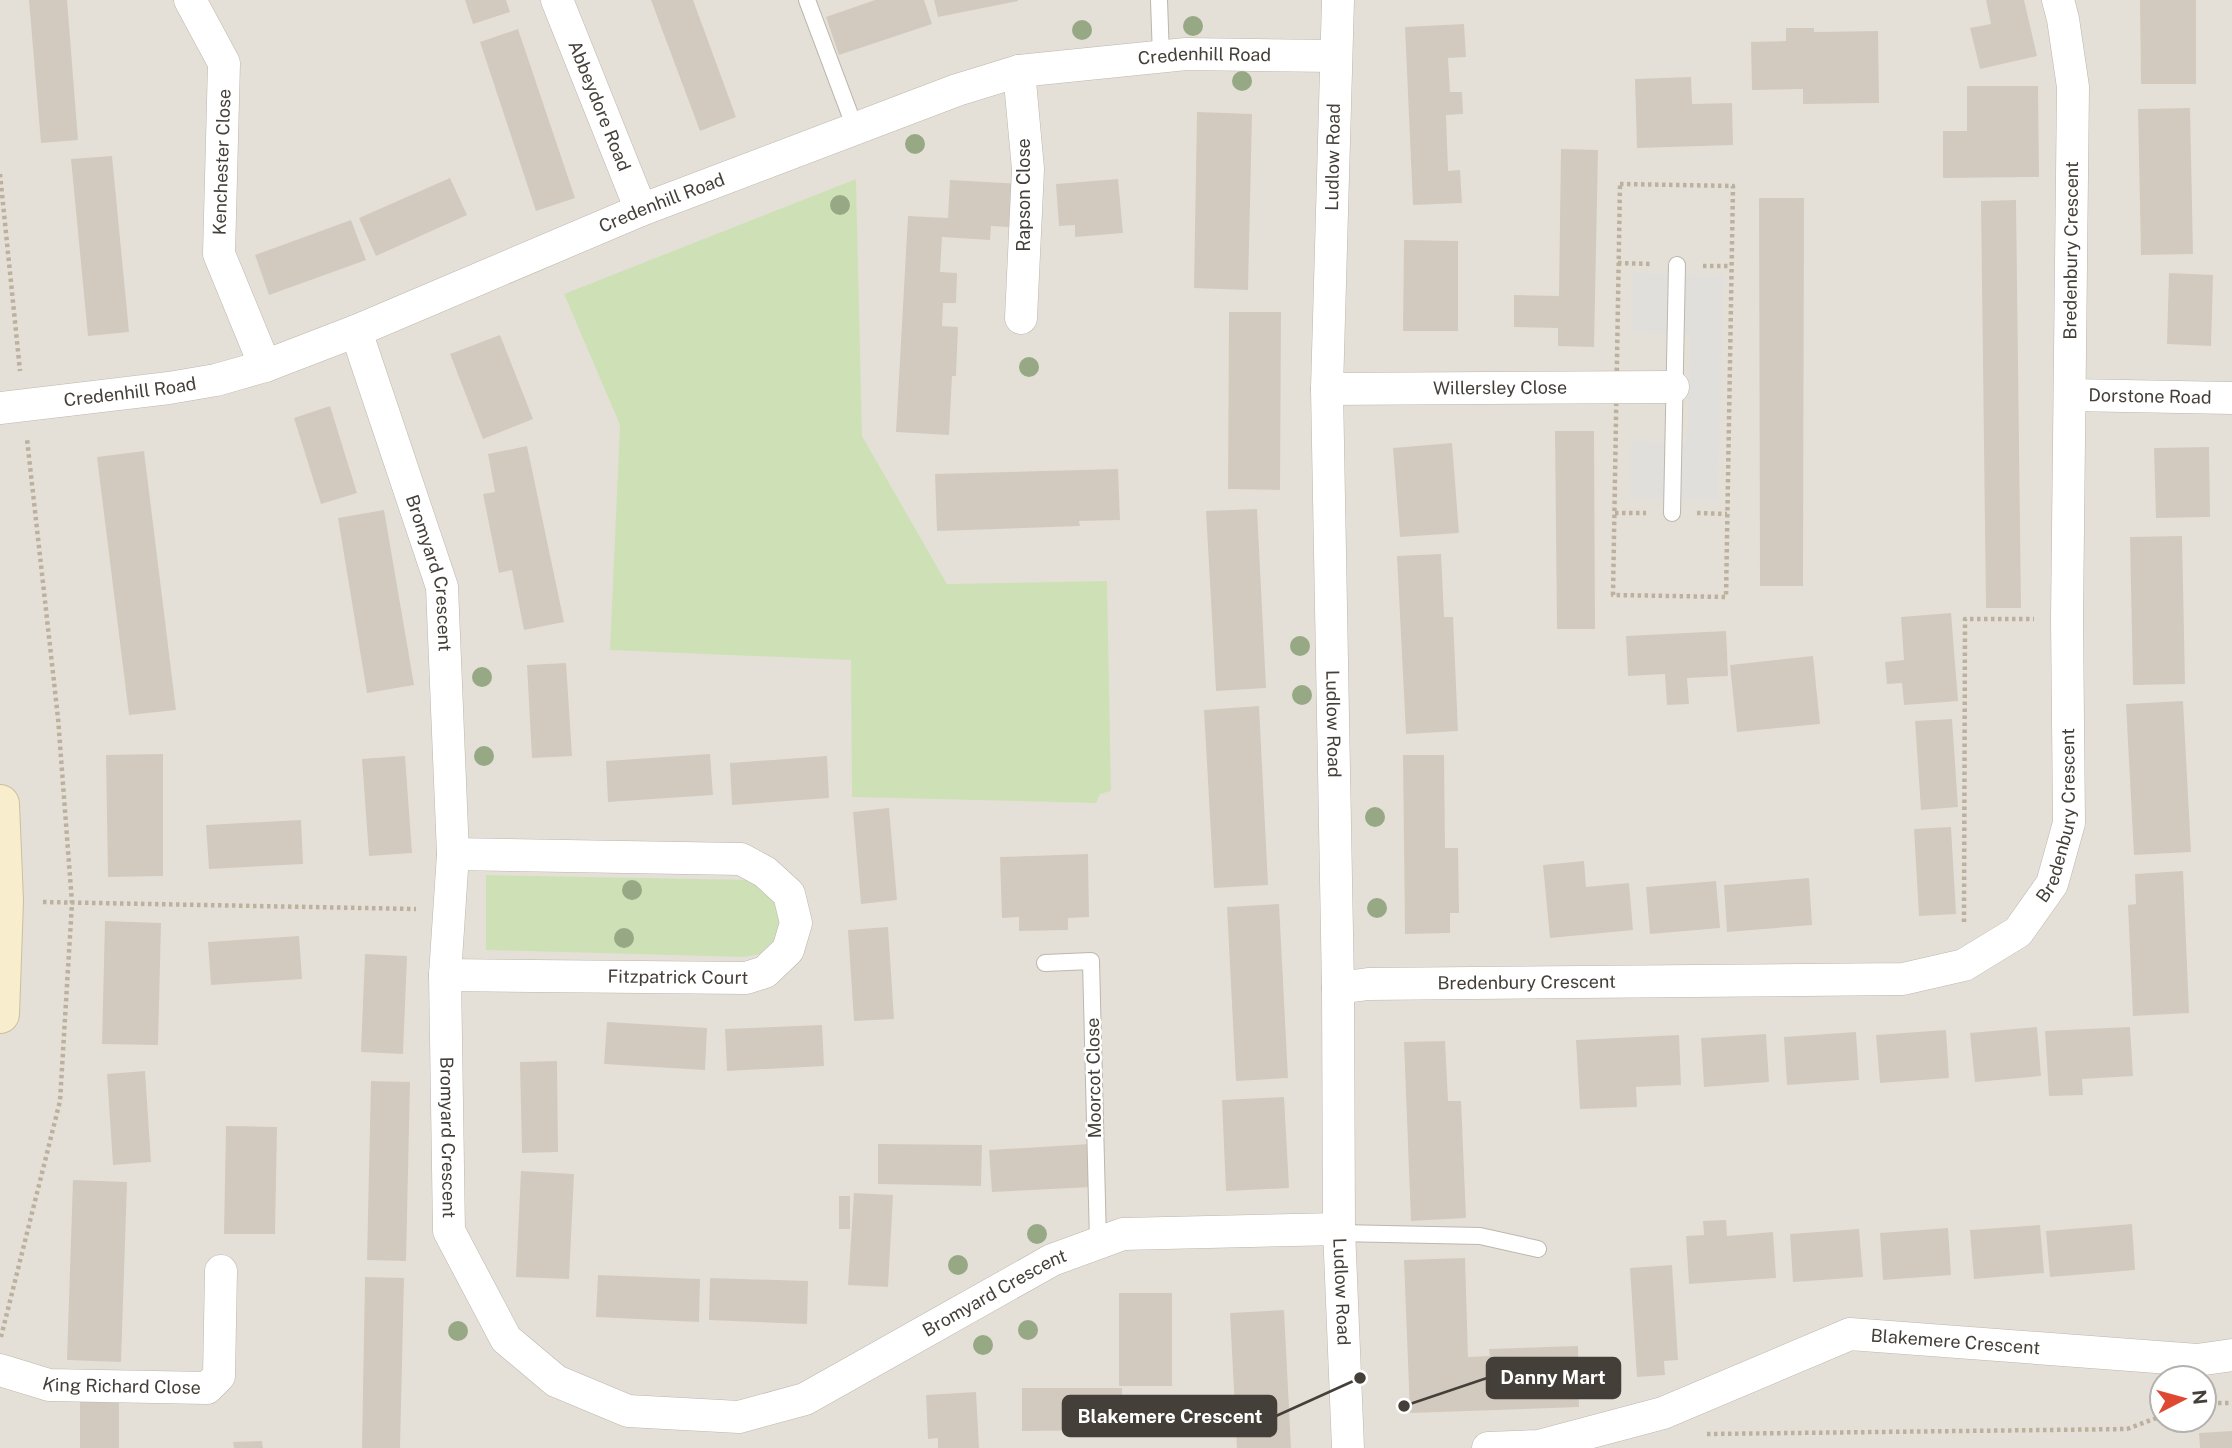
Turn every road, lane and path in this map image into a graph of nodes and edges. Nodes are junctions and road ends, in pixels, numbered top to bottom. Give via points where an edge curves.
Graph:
1 (190, 0) edge
2 (557, 0) edge
3 (807, 0) edge
4 (1159, 0) edge
5 (1338, 0) edge
6 (2058, 0) edge
7 (1335, 56) junction
8 (1161, 57) junction
9 (1019, 71) junction
10 (855, 128) junction
11 (0, 174) edge
12 (641, 210) junction
13 (1677, 265) dead end
14 (1021, 318) dead end
15 (356, 331) junction
16 (265, 366) junction
17 (1673, 387) junction
18 (1327, 389) junction
19 (2070, 395) junction
20 (2232, 398) edge
21 (12, 406) edge
22 (1672, 513) dead end
23 (2067, 618) junction
24 (0, 804) edge
25 (453, 854) junction
26 (4, 901) junction
27 (72, 903) junction
28 (449, 909) junction
29 (1045, 963) dead end
30 (1964, 965) junction
31 (445, 975) junction
32 (1338, 988) junction
33 (0, 1014) edge
34 (1339, 1231) junction
35 (1098, 1242) junction
36 (1538, 1249) dead end
37 (221, 1271) dead end
38 (0, 1340) edge
39 (2232, 1355) edge
40 (0, 1370) edge
41 (2148, 1421) edge
42 (1705, 1434) dead end
43 (1348, 1448) edge
44 (1488, 1448) edge

1 - 16 street, Kenchester Close via 225,63 219,254
2 - 12 street, Abbeydore Road
3 - 10 lane
4 - 8 lane
5 - 7 street, Ludlow Road
6 - 19 street, Bredenbury Crescent via 2073,87
7 - 8 street, Credenhill Road
7 - 18 street, Ludlow Road
8 - 9 street, Credenhill Road
9 - 10 street, Credenhill Road
9 - 14 street, Rapson Close via 1028,169
10 - 12 street, Credenhill Road
11 - 21 path
12 - 15 street, Credenhill Road
13 - 17 lane
15 - 16 street, Credenhill Road
15 - 25 street, Bromyard Crescent via 442,587
16 - 21 street, Credenhill Road via 169,388
17 - 18 street, Willersley Close
17 - 22 lane
18 - 32 street, Ludlow Road
19 - 20 street, Dorstone Road
19 - 23 street, Bredenbury Crescent
21 - 27 path via 58,718
23 - 30 street, Bredenbury Crescent via 2069,824 2052,884 2018,932
23 - 30 path via 1965,619
24 - 26 street
25 - 28 street, Bromyard Crescent
25 - 31 street, Fitzpatrick Court via 741,859 765,872 789,894 796,923 788,950 765,972 746,978
26 - 27 path
26 - 33 street
27 - 28 path
27 - 38 path via 60,1101
28 - 31 street, Bromyard Crescent
29 - 35 lane, Moorcot Close via 1091,961
30 - 32 street, Bredenbury Crescent via 1903,979 1368,984
31 - 35 street, Bromyard Crescent via 449,1231 506,1339 556,1381 628,1411 739,1417 805,1399 1052,1259
32 - 34 street, Ludlow Road
34 - 35 street, Bromyard Crescent via 1123,1234
34 - 36 lane via 1480,1236
34 - 43 street, Ludlow Road
37 - 40 street, King Richard Close via 219,1376 206,1388 49,1385
39 - 44 street, Blakemere Crescent via 2197,1360 1850,1334 1662,1412 1539,1446
41 - 42 path via 2127,1429

